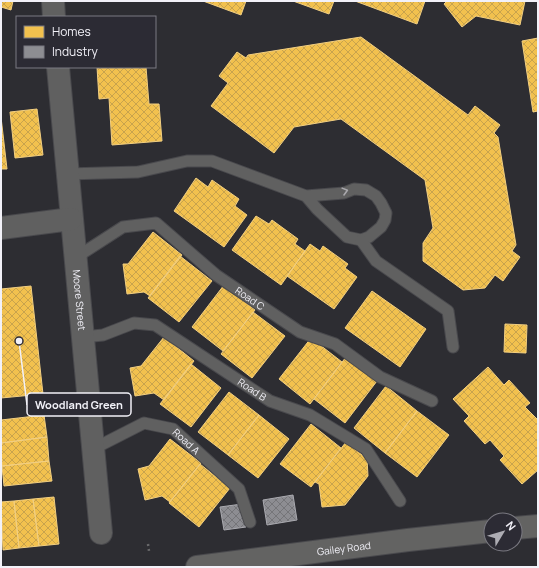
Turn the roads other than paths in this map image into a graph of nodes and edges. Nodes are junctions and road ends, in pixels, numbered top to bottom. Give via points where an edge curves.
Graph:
1 (53, 1) edge
2 (54, 16) edge
3 (58, 68) edge
4 (67, 174) junction
5 (306, 196) junction
6 (72, 219) junction
7 (1, 228) edge
8 (361, 240) junction
9 (75, 258) junction
10 (82, 337) junction
11 (453, 347) dead end
12 (432, 402) dead end
13 (93, 448) junction
14 (400, 501) dead end
15 (250, 522) dead end
16 (538, 526) edge
17 (523, 527) edge
18 (483, 532) edge
19 (101, 534) dead end
20 (197, 567) edge

1 - 2 street
3 - 4 street, Moore Street
4 - 5 lane via 138,172 187,161 212,161
4 - 6 street, Moore Street
5 - 8 lane via 342,234 348,238
5 -> 8 lane via 344,193 354,189 366,190 376,196 386,213 385,220 374,234
6 - 7 street
6 - 9 street, Moore Street
8 - 11 lane via 376,261 448,311
9 - 10 street, Moore Street
9 - 12 lane, Road C via 123,227 156,223 216,274 300,332 335,344 380,377
10 - 13 street, Moore Street
10 - 14 lane, Road B via 103,335 134,323 155,325 270,401 310,415 366,449
13 - 15 lane, Road A via 144,423 173,429 240,489
13 - 19 street, Moore Street
16 - 17 main road
18 - 20 main road, Gailey Road

